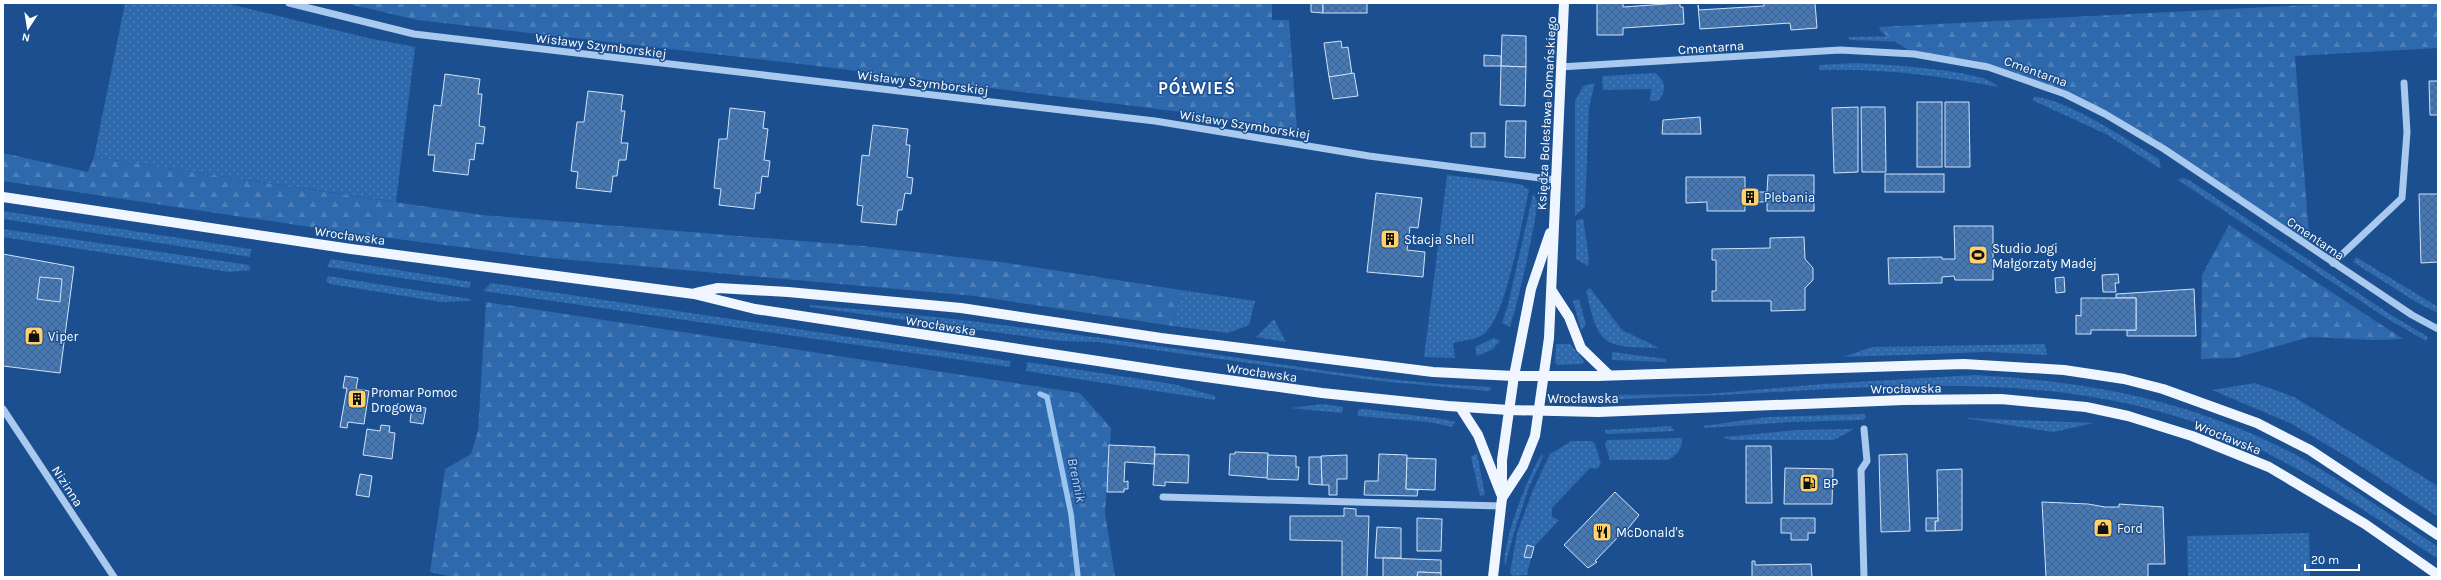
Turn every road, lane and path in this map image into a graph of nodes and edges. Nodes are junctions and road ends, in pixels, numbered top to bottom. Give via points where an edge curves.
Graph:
1 (289, 3) edge
2 (1564, 3) edge
3 (1560, 67) junction
4 (2404, 83) dead end
5 (1556, 180) junction
6 (3, 197) edge
7 (1553, 225) junction
8 (2333, 263) junction
9 (1552, 291) junction
10 (694, 294) junction
11 (2438, 329) edge
12 (1609, 375) junction
13 (1514, 376) junction
14 (1542, 376) junction
15 (1460, 407) junction
16 (3, 409) edge
17 (1509, 410) junction
18 (1538, 411) junction
19 (1864, 429) dead end
20 (1163, 497) dead end
21 (1502, 502) junction
22 (2438, 535) edge
23 (2438, 575) edge
24 (114, 577) edge
25 (1493, 577) edge
26 (1864, 577) edge

1 - 5 street, Wisławy Szymborskiej via 414,34 1155,121 1369,156
2 - 3 main road, Księdza Bolesława Domańskiego
3 - 5 main road, Księdza Bolesława Domańskiego
3 - 8 street, Cmentarna via 1840,50 1914,54 1988,67 2065,94 2104,114 2164,149
4 - 8 street via 2408,132 2402,198
5 - 7 main road, Księdza Bolesława Domańskiego
6 - 10 main road, Wrocławska via 351,249
7 - 9 main road, Księdza Bolesława Domańskiego
7 - 13 main road, Księdza Bolesława Domańskiego via 1531,289
8 - 11 street, Cmentarna
9 - 12 main road via 1569,317 1581,348
9 - 14 main road, Księdza Bolesława Domańskiego via 1549,338
10 - 13 main road, Wrocławska via 718,288 953,307 1433,372
10 - 15 main road, Wrocławska via 763,310 1169,372 1353,397
12 - 14 main road, Wrocławska
12 - 22 main road, Wrocławska via 1964,364 2064,370 2124,379 2163,388 2209,404 2284,435 2334,465
13 - 14 main road, Wrocławska
13 - 17 main road, Księdza Bolesława Domańskiego
14 - 18 main road, Księdza Bolesława Domańskiego
15 - 17 main road, Wrocławska
15 - 21 main road via 1478,435
16 - 24 street, Nizinna
17 - 18 main road, Wrocławska
17 - 21 main road, Księdza Bolesława Domańskiego via 1502,460
18 - 21 main road, Księdza Bolesława Domańskiego via 1535,436 1523,466
18 - 23 main road, Wrocławska via 1598,412 1904,400 2001,399 2086,407 2128,416 2192,436 2269,467 2365,524
19 - 26 street via 1867,461 1862,470
20 - 21 street
21 - 25 main road, Księdza Bolesława Domańskiego

